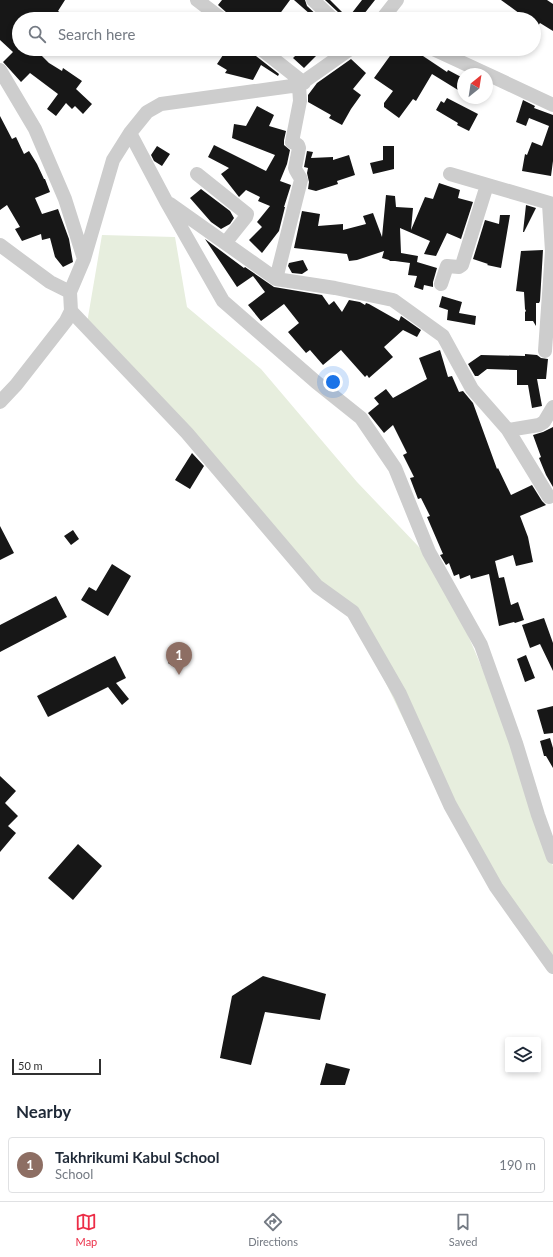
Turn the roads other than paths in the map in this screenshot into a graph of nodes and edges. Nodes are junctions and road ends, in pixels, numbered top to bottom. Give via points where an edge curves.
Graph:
1 (197, 0) edge
2 (313, 0) edge
3 (397, 0) edge
4 (213, 12) edge
5 (326, 12) edge
6 (388, 12) edge
7 (269, 56) edge
8 (340, 56) edge
9 (448, 56) edge
10 (474, 68) edge
11 (0, 70) edge
12 (493, 77) edge
13 (301, 84) junction
14 (553, 105) edge
15 (130, 133) junction
16 (197, 174) dead end
17 (450, 174) dead end
18 (487, 185) junction
19 (166, 201) junction
20 (551, 204) edge
21 (226, 242) junction
22 (0, 245) edge
23 (84, 259) junction
24 (276, 278) junction
25 (442, 284) dead end
26 (70, 292) junction
27 (71, 311) junction
28 (544, 351) dead end
29 (0, 402) edge
30 (553, 407) edge
31 (508, 430) junction
32 (549, 497) dead end
33 (553, 857) edge
34 (553, 968) edge

1 - 4 street
2 - 5 street
3 - 6 street
7 - 13 street
8 - 13 street
9 - 10 street
11 - 23 street via 35,129 65,200
12 - 14 street
13 - 15 street via 161,104 147,112
13 - 24 street via 292,142 299,148 295,168 301,180
15 - 19 street
15 - 23 street via 113,160
16 - 21 street via 247,214
17 - 18 street
18 - 20 street
18 - 25 street via 462,265 447,266
19 - 21 street
19 - 33 street via 223,301 361,418 395,468 428,552 481,645
20 - 28 street via 552,251
21 - 24 street
22 - 26 street via 50,282
23 - 26 street
24 - 31 street via 393,300 443,336 472,389
26 - 27 street
27 - 29 street via 66,322
27 - 34 street via 186,433 317,586 353,612 400,694 450,805 496,887
30 - 31 street via 539,426
31 - 32 street

